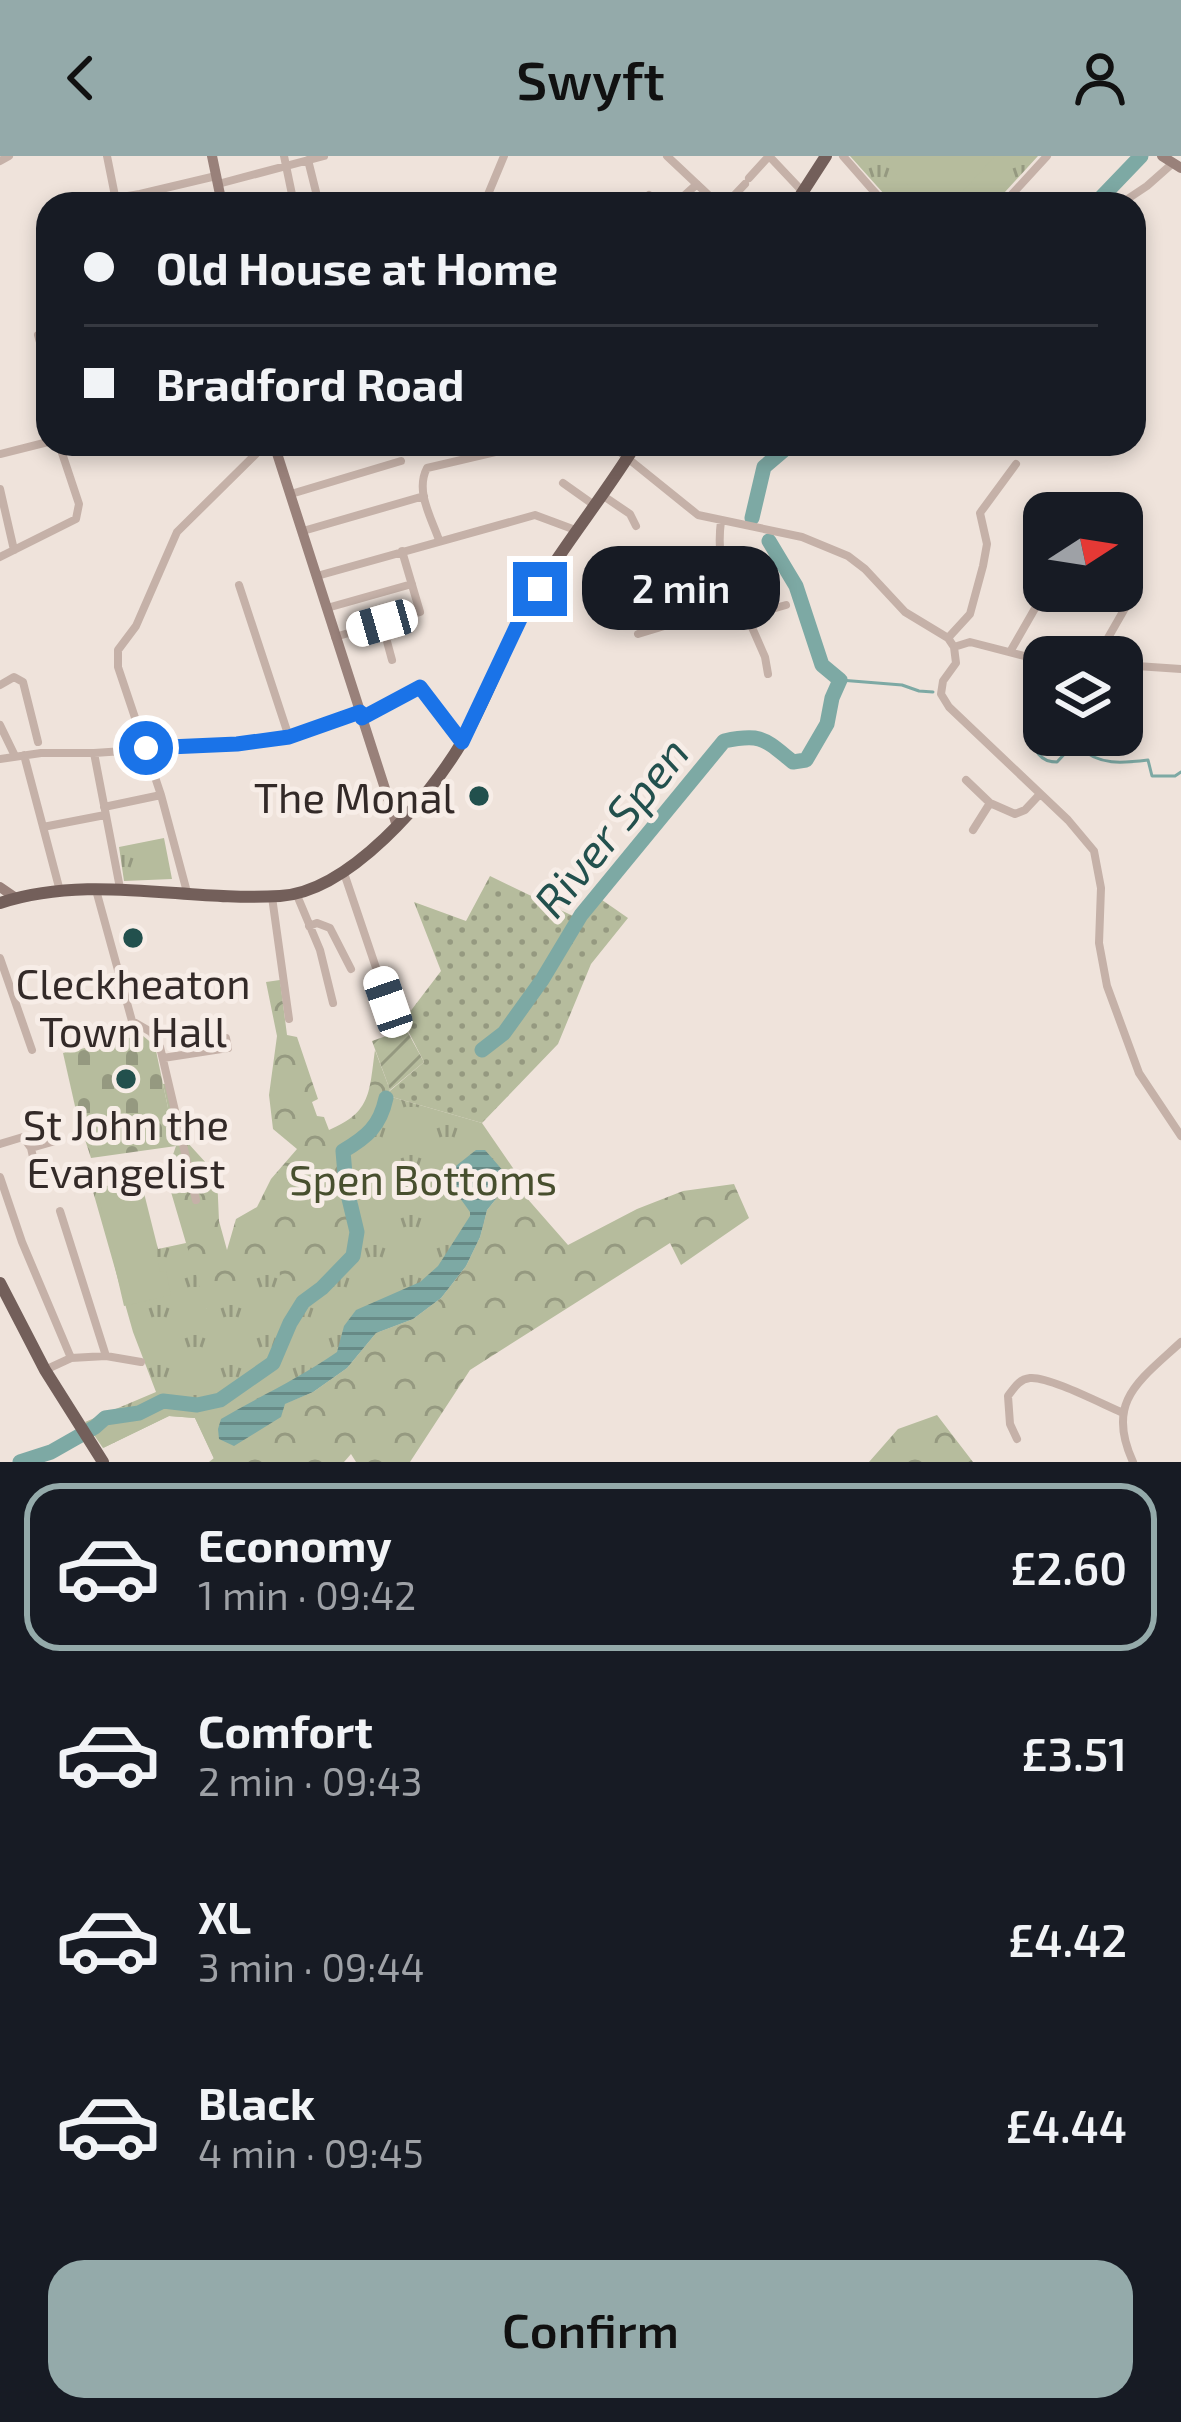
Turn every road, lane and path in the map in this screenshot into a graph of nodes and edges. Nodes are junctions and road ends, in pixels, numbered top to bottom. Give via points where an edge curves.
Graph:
1 (9, 156) edge
2 (106, 156) edge
3 (212, 156) edge
4 (325, 156) edge
5 (504, 156) edge
6 (667, 156) edge
7 (769, 156) edge
8 (826, 156) edge
9 (843, 156) edge
10 (1047, 156) edge
11 (308, 160) junction
12 (0, 161) edge
13 (285, 161) edge
14 (1172, 162) edge
15 (217, 180) junction
16 (697, 184) junction
17 (114, 192) edge
18 (170, 192) edge
19 (220, 192) edge
20 (291, 192) edge
21 (316, 192) edge
22 (489, 192) edge
23 (688, 192) edge
24 (707, 192) edge
25 (735, 192) edge
26 (795, 192) edge
27 (803, 192) edge
28 (874, 192) edge
29 (1014, 192) edge
30 (1138, 192) edge
31 (36, 445) edge
32 (0, 454) edge
33 (63, 456) edge
34 (257, 456) edge
35 (275, 456) edge
36 (478, 456) edge
37 (628, 457) joint
38 (401, 461) dead end
39 (1016, 464) dead end
40 (563, 483) dead end
41 (0, 489) edge
42 (289, 494) junction
43 (424, 496) junction
44 (599, 500) junction
45 (721, 521) junction
46 (636, 526) dead end
47 (578, 531) junction
48 (301, 532) junction
49 (439, 540) junction
50 (14, 550) junction
51 (403, 551) junction
52 (0, 557) edge
53 (315, 576) junction
54 (239, 584) dead end
55 (412, 584) junction
56 (730, 586) junction
57 (785, 605) dead end
58 (326, 608) junction
59 (1033, 612) edge
60 (747, 616) junction
61 (382, 623) junction
62 (638, 634) dead end
63 (335, 637) junction
64 (951, 643) junction
65 (1010, 652) junction
66 (1023, 655) edge
67 (392, 660) dead end
68 (1143, 666) edge
69 (1181, 669) edge
70 (0, 672) edge
71 (769, 674) dead end
72 (10, 681) edge
73 (361, 715) junction
74 (0, 725) edge
75 (289, 737) junction
76 (38, 742) dead end
77 (462, 742) junction
78 (146, 748) junction
79 (94, 753) junction
80 (20, 756) junction
81 (0, 759) edge
82 (966, 780) dead end
83 (1040, 794) junction
84 (160, 795) junction
85 (990, 803) junction
86 (105, 811) junction
87 (397, 826) junction
88 (43, 827) junction
89 (973, 830) dead end
90 (344, 873) junction
91 (0, 887) edge
92 (120, 888) junction
93 (96, 890) junction
94 (60, 892) junction
95 (187, 892) junction
96 (296, 893) junction
97 (272, 895) junction
98 (16, 898) junction
99 (0, 903) edge
100 (309, 926) junction
101 (0, 958) edge
102 (351, 969) dead end
103 (333, 1004) dead end
104 (289, 1019) dead end
105 (394, 1021) dead end
106 (226, 1038) dead end
107 (32, 1050) dead end
108 (163, 1058) junction
109 (1181, 1136) edge
110 (59, 1140) dead end
111 (0, 1144) edge
112 (32, 1148) junction
113 (37, 1171) dead end
114 (0, 1178) edge
115 (196, 1200) dead end
116 (4, 1203) edge
117 (60, 1211) dead end
118 (0, 1283) edge
119 (1181, 1342) edge
120 (106, 1356) junction
121 (71, 1358) junction
122 (141, 1362) dead end
123 (45, 1370) junction
124 (1121, 1412) junction
125 (1017, 1439) dead end
126 (104, 1462) edge
127 (1133, 1462) edge

1 - 12 street
2 - 17 street
3 - 15 main road
4 - 11 street
5 - 22 street
6 - 16 street
7 - 25 street
7 - 26 street
8 - 27 main road
9 - 28 street
10 - 29 street
11 - 13 street
11 - 21 street
13 - 15 street
13 - 20 street
14 - 30 street
15 - 18 street
15 - 19 main road
16 - 23 street
16 - 24 street
31 - 32 street
33 - 50 street via 76,519
34 - 78 street via 177,532 118,650
35 - 42 main road
36 - 43 street via 427,468
37 - 44 main road
37 - 45 street via 698,515
38 - 42 street
39 - 64 street via 980,513 983,566 970,614
40 - 44 street
41 - 50 street
42 - 48 main road
43 - 48 street
43 - 49 street
44 - 46 street via 630,514
44 - 47 main road
45 - 56 street via 717,548
45 - 64 street via 802,537 848,556 905,612
47 - 49 street via 535,515
47 - 77 main road via 521,617
48 - 53 main road
49 - 51 street
50 - 52 street
51 - 53 street
51 - 55 street
53 - 58 main road
54 - 75 street
55 - 58 street
55 - 61 street via 420,612
56 - 60 street
56 - 62 street via 694,596 684,620
57 - 60 street
58 - 63 main road
59 - 65 street
60 - 71 street
61 - 63 street
61 - 67 street
63 - 73 main road
64 - 65 street
64 - 83 street via 956,663 941,694
65 - 66 street
68 - 69 street
70 - 72 street
72 - 76 street via 26,687
73 - 75 street
73 - 77 street via 420,687
73 - 87 main road
74 - 80 street
75 - 78 street
77 - 87 main road
78 - 79 street
78 - 84 street
79 - 80 street
79 - 86 street
80 - 81 street
80 - 88 street
82 - 85 street
83 - 85 street via 1015,814
83 - 109 street via 1094,851 1107,986 1139,1073
84 - 86 street
84 - 95 street
85 - 89 street
86 - 88 street
86 - 92 street
87 - 90 main road
88 - 94 street
90 - 96 main road
90 - 105 street
91 - 98 main road
92 - 93 main road
92 - 95 main road
93 - 94 main road
93 - 108 street via 132,1022 158,1039
94 - 98 main road
95 - 97 main road
96 - 97 main road
96 - 100 street
97 - 104 street
98 - 99 main road
100 - 102 street via 328,926
100 - 103 street
101 - 107 street
106 - 108 street via 228,1048
108 - 115 street
110 - 112 street
111 - 112 street via 23,1137
112 - 113 street
114 - 116 street
116 - 121 street
117 - 120 street
118 - 123 main road
119 - 124 street
120 - 121 street
120 - 122 street
121 - 123 street
123 - 126 main road
124 - 125 street via 1024,1379 1008,1396
124 - 127 street

